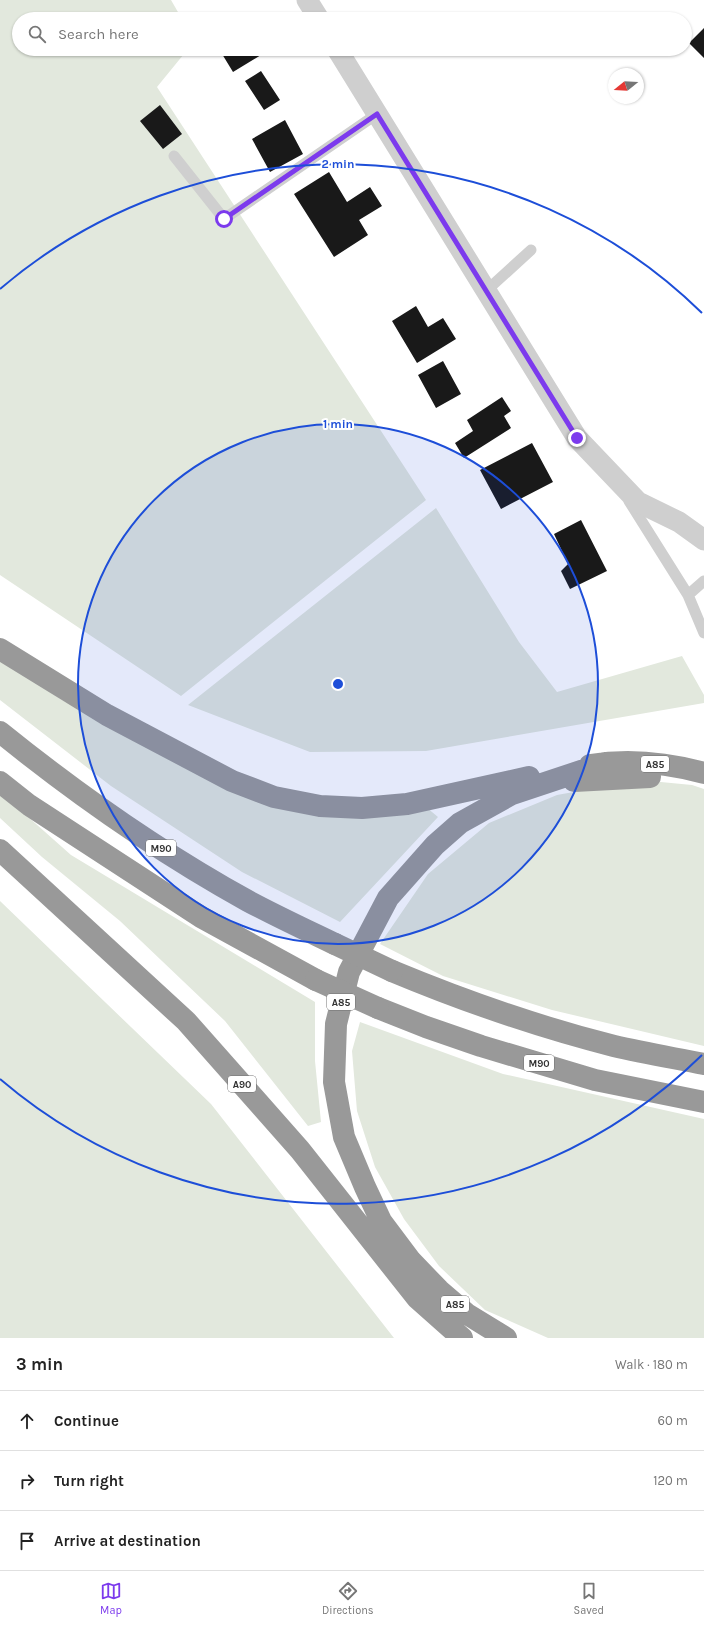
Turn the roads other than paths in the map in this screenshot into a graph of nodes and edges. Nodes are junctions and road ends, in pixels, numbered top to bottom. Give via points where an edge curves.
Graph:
1 (307, 0) edge
2 (315, 12) edge
3 (341, 56) edge
4 (377, 114) junction
5 (174, 156) dead end
6 (531, 250) dead end
7 (486, 291) junction
8 (612, 474) junction
9 (704, 540) edge
10 (704, 580) edge
11 (688, 595) junction
12 (704, 633) edge
13 (0, 649) edge
14 (0, 732) edge
15 (605, 763) junction
16 (704, 773) edge
17 (0, 782) edge
18 (704, 782) edge
19 (512, 794) junction
20 (0, 850) edge
21 (704, 1064) edge
22 (704, 1102) edge
23 (462, 1338) edge
24 (506, 1338) edge

1 - 2 street
3 - 4 street
4 - 5 lane via 224,219
4 - 7 street
6 - 7 lane
7 - 8 street via 577,438
8 - 9 street via 638,502 679,522
8 - 11 lane
10 - 11 lane
11 - 12 lane
13 - 15 highway via 107,715 232,781 274,797 320,806 362,808 407,804 550,772
14 - 21 highway, M90, bridge via 86,798 185,864 248,901 392,971 498,1012 615,1046
15 - 16 highway, A85 via 653,764
15 - 19 highway, A85
17 - 22 highway, M90, bridge via 29,805 201,917 316,980 378,1008 481,1046 596,1080
18 - 19 highway via 642,777 571,782
19 - 24 highway, A85 via 460,823 435,845 388,898 349,972 336,1024 334,1082 344,1137 381,1221 412,1261 439,1290 466,1314
20 - 23 highway, A90 via 186,1021 300,1150 417,1298

